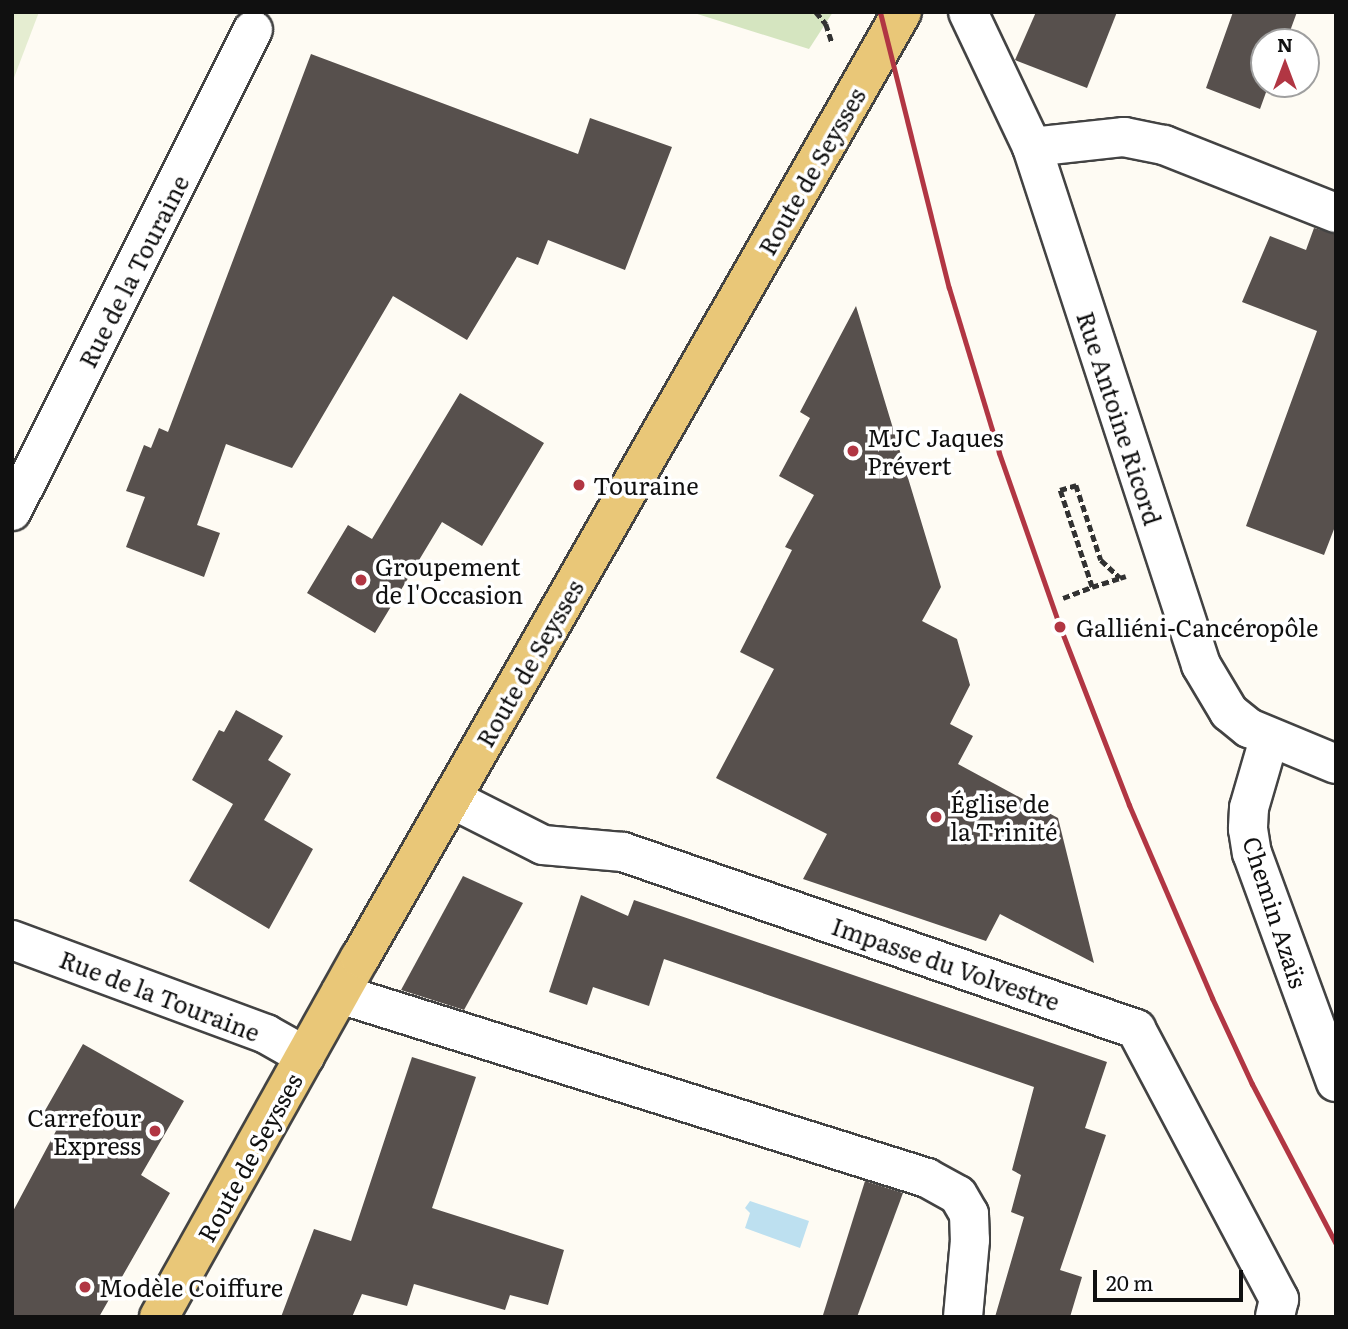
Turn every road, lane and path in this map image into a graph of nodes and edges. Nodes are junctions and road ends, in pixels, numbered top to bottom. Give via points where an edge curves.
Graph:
1 (902, 12) edge
2 (968, 12) edge
3 (253, 30) dead end
4 (1032, 148) junction
5 (1336, 213) edge
6 (12, 511) edge
7 (1167, 563) junction
8 (1120, 578) junction
9 (1092, 587) junction
10 (1063, 598) dead end
11 (1269, 738) junction
12 (1336, 764) edge
13 (452, 799) junction
14 (12, 940) edge
15 (340, 994) junction
16 (305, 1056) junction
17 (1336, 1082) edge
18 (159, 1317) edge
19 (964, 1317) edge
20 (1275, 1317) edge

1 - 13 main road, Route de Seysses
2 - 4 street, Rue Antoine Ricord
3 - 6 street, Rue de la Touraine
4 - 5 street via 1124,138 1164,145
4 - 7 street, Rue Antoine Ricord
7 - 8 path
7 - 11 street, Rue Antoine Ricord via 1189,635 1212,687 1229,712
8 - 9 path
8 - 9 path via 1101,560 1076,485 1060,490
9 - 10 path
11 - 12 street, Rue Antoine Ricord
11 - 17 street, Chemin Azaïs via 1249,808 1252,853
13 - 15 main road, Route de Seysses
13 - 20 street, Impasse du Volvestre via 542,845 623,852 1136,1029 1279,1299
14 - 16 street, Rue de la Touraine via 266,1034
15 - 16 main road, Route de Seysses
15 - 19 street via 927,1178 958,1195 969,1214
16 - 18 main road, Route de Seysses

